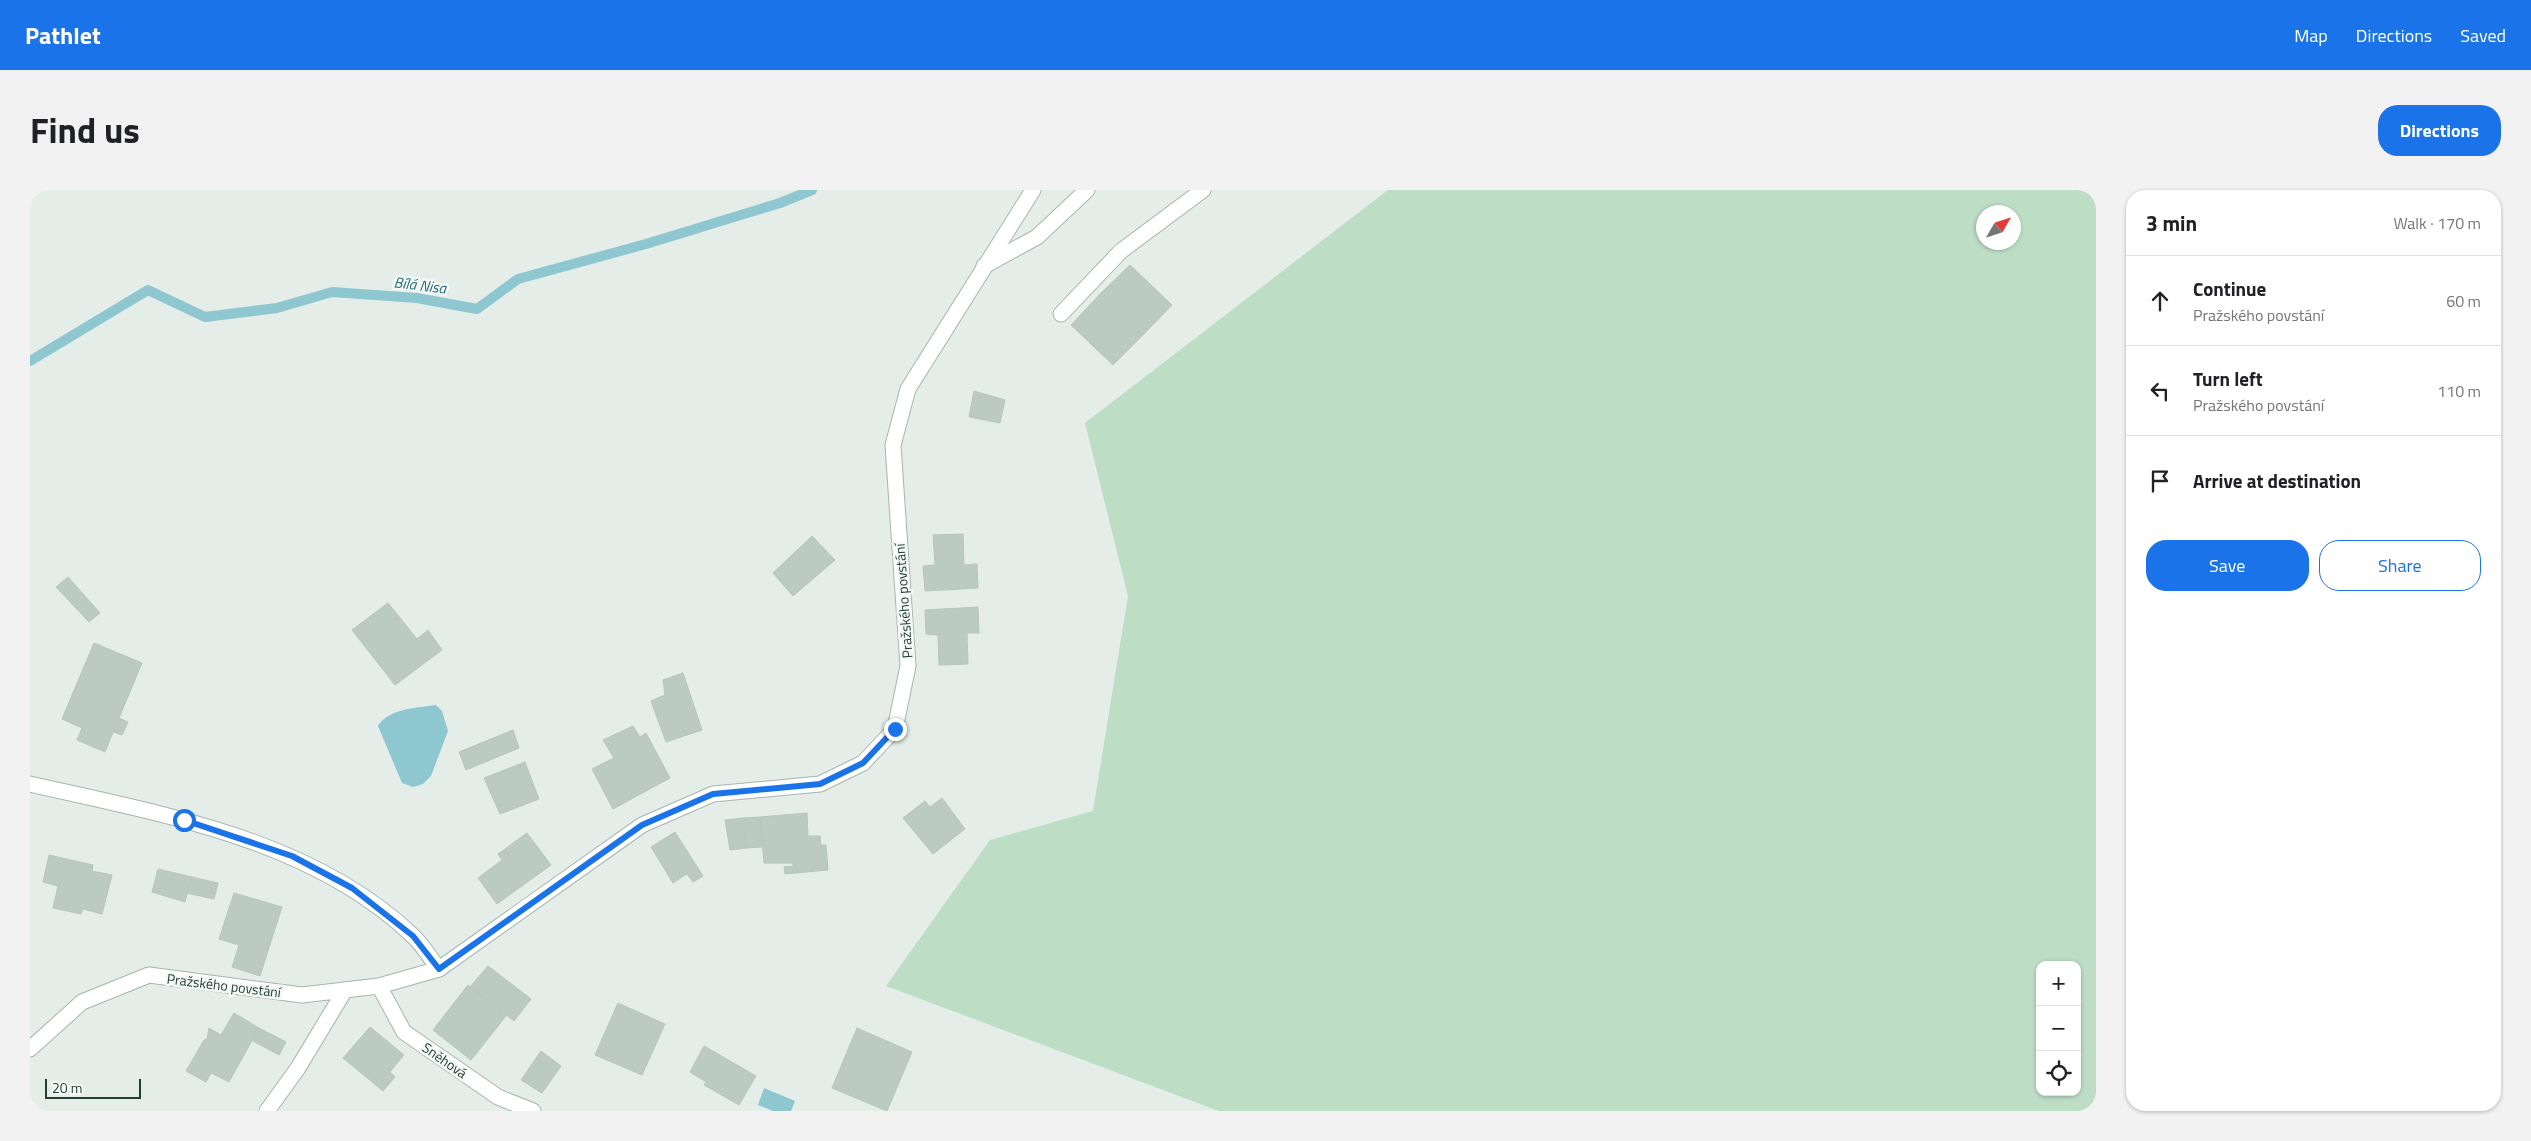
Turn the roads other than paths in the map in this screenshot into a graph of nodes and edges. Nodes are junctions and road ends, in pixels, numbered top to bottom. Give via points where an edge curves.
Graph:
1 (1033, 190) edge
2 (1087, 190) edge
3 (1203, 190) edge
4 (982, 267) junction
5 (1061, 314) dead end
6 (30, 784) edge
7 (439, 969) junction
8 (379, 986) junction
9 (346, 990) junction
10 (30, 1049) edge
11 (267, 1111) edge
12 (532, 1111) edge

1 - 4 street, Pražského povstání
2 - 4 street via 1037,237
3 - 5 street via 1121,251
4 - 7 street, Pražského povstání via 908,389 893,445 908,666 895,729 863,763 820,784 713,794 642,825
6 - 7 street via 184,820 292,856 352,888 413,936
7 - 8 street, Pražského povstání
8 - 9 street, Pražského povstání
8 - 12 street, Sněhová via 404,1032 498,1097
9 - 10 street, Pražského povstání via 302,995 149,975 82,1002
9 - 11 street

